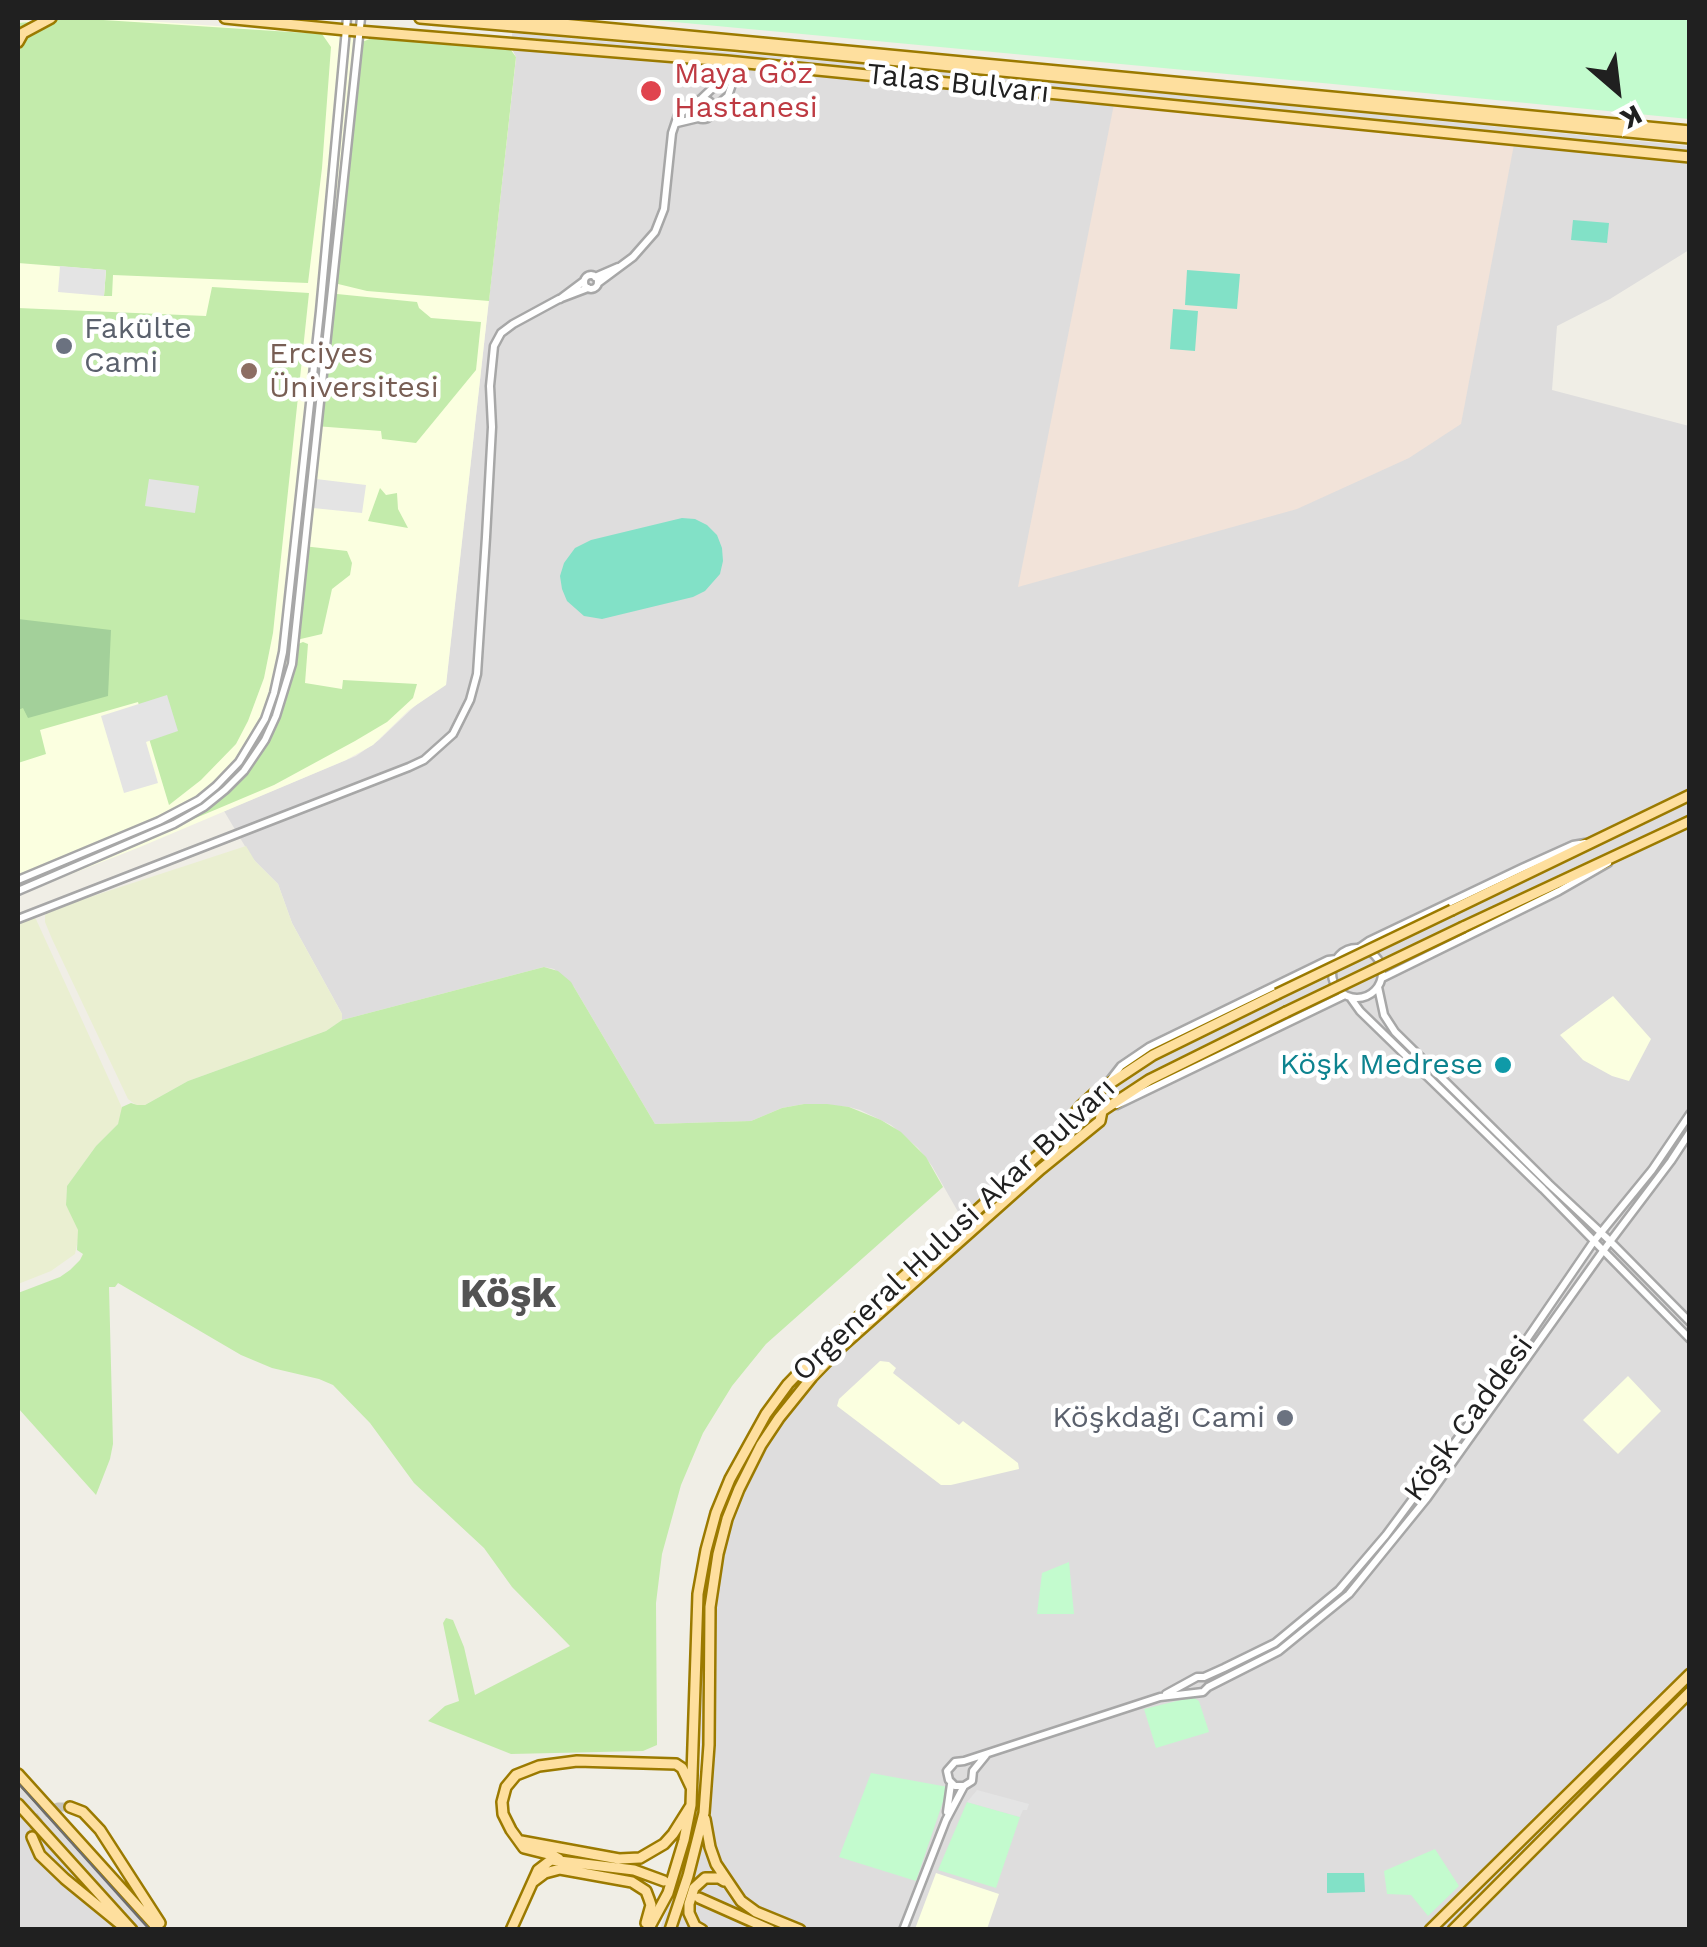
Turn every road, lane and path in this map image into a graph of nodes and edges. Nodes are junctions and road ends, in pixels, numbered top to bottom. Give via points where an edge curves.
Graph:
1 (51, 18) edge
2 (225, 18) edge
3 (347, 18) edge
4 (360, 18) edge
5 (420, 18) edge
6 (499, 18) edge
7 (346, 30) junction
8 (359, 31) junction
9 (18, 42) edge
10 (727, 61) junction
11 (739, 62) junction
12 (702, 98) junction
13 (694, 104) junction
14 (714, 109) junction
15 (698, 118) junction
16 (676, 123) junction
17 (1690, 134) edge
18 (1690, 157) edge
19 (326, 250) junction
20 (336, 251) junction
21 (1690, 795) edge
22 (1690, 820) edge
23 (166, 823) junction
24 (1590, 842) junction
25 (1620, 853) junction
26 (18, 880) edge
27 (18, 891) edge
28 (18, 919) edge
29 (1359, 948) junction
30 (1336, 959) junction
31 (1382, 978) junction
32 (1378, 987) junction
33 (1347, 996) junction
34 (1107, 1084) junction
35 (1102, 1111) junction
36 (1690, 1114) edge
37 (1690, 1132) edge
38 (1601, 1233) junction
39 (1594, 1241) junction
40 (1610, 1241) junction
41 (1603, 1251) junction
42 (1690, 1322) edge
43 (1690, 1338) edge
44 (1690, 1674) edge
45 (1204, 1677) junction
46 (1193, 1680) junction
47 (1208, 1687) junction
48 (1196, 1692) junction
49 (1690, 1692) edge
50 (1160, 1697) junction
51 (990, 1751) junction
52 (964, 1761) junction
53 (973, 1771) junction
54 (18, 1774) edge
55 (952, 1784) junction
56 (964, 1786) junction
57 (693, 1792) junction
58 (18, 1804) edge
59 (691, 1805) junction
60 (70, 1806) dead end
61 (704, 1813) junction
62 (946, 1820) junction
63 (514, 1836) junction
64 (32, 1837) dead end
65 (559, 1859) junction
66 (664, 1881) dead end
67 (726, 1882) junction
68 (531, 1884) junction
69 (699, 1898) dead end
70 (129, 1930) edge
71 (162, 1930) edge
72 (512, 1930) edge
73 (646, 1930) edge
74 (670, 1930) edge
75 (702, 1930) edge
76 (774, 1930) edge
77 (800, 1930) edge
78 (903, 1930) edge
79 (1430, 1930) edge
80 (1453, 1930) edge

1 - 9 main road
2 - 7 main road, Talas Bulvarı
3 - 7 street
4 - 8 street
5 - 17 main road, Talas Bulvarı
6 - 17 main road
7 - 8 main road, Talas Bulvarı
7 - 19 street
8 - 10 main road, Talas Bulvarı
8 - 20 street
10 - 11 main road, Talas Bulvarı
10 - 12 street via 724,76
11 - 14 street via 728,96
11 - 18 main road, Talas Bulvarı
12 - 13 street
12 - 14 street
13 - 15 street
13 - 16 street
14 - 15 street
15 - 16 street
16 - 28 street via 664,210 642,250 506,329 494,346 476,674 453,734 409,768
19 - 20 street via 330,256
19 - 23 street via 274,693 259,732 232,771
20 - 23 street via 286,690 266,740 244,771 215,799
21 - 24 main road, Orgeneral Hulusi Akar Bulvarı
22 - 25 main road, Orgeneral Hulusi Akar Bulvarı
23 - 26 street
23 - 27 street
24 - 29 street
24 - 34 main road, Orgeneral Hulusi Akar Bulvarı, bridge via 1164,1048
25 - 31 street via 1559,891
25 - 35 main road, Orgeneral Hulusi Akar Bulvarı, bridge via 1164,1072
29 - 30 street
29 - 31 street via 1377,958
30 - 33 street via 1332,979
30 - 34 street via 1149,1047
31 - 32 street
32 - 33 street via 1366,997
32 - 38 street via 1394,1032
33 - 35 street
33 - 39 street
34 - 57 main road, Orgeneral Hulusi Akar Bulvarı via 1047,1147 813,1358 755,1430 723,1495 698,1594
35 - 61 main road, Orgeneral Hulusi Akar Bulvarı via 1100,1121 826,1362 761,1446 727,1519 714,1572
36 - 38 street, Köşk Caddesi
37 - 40 street, Köşk Caddesi
38 - 39 street, Köşk Caddesi
38 - 40 street
39 - 41 street
39 - 45 street, Köşk Caddesi via 1470,1422 1339,1590 1275,1643
40 - 41 street, Köşk Caddesi
40 - 42 street
41 - 43 street
41 - 47 street, Köşk Caddesi via 1494,1407 1349,1594 1279,1652
44 - 79 main road
45 - 46 street
45 - 47 street
46 - 48 street
46 - 50 street
47 - 48 street
48 - 50 street
49 - 80 main road
50 - 51 street
51 - 52 street
51 - 53 street
52 - 53 street
52 - 55 street via 950,1766
53 - 56 street
54 - 71 main road
55 - 56 street
55 - 62 street
56 - 62 street
57 - 59 main road, Orgeneral Hulusi Akar Bulvarı
57 - 63 main road via 676,1764 539,1766 512,1778 504,1790 503,1814
58 - 70 main road
59 - 63 main road via 664,1844 640,1858 618,1860
59 - 73 main road, Orgeneral Hulusi Akar Bulvarı via 668,1893
60 - 71 main road via 100,1830
61 - 67 main road
61 - 74 main road, Orgeneral Hulusi Akar Bulvarı
62 - 78 street
63 - 65 main road via 524,1848
64 - 70 main road via 52,1867
65 - 66 main road
65 - 68 main road via 540,1866
67 - 75 main road via 712,1877 694,1888 689,1913
67 - 77 main road via 748,1907
68 - 72 main road
68 - 73 main road via 560,1870 632,1882 646,1891 651,1906
69 - 76 main road

